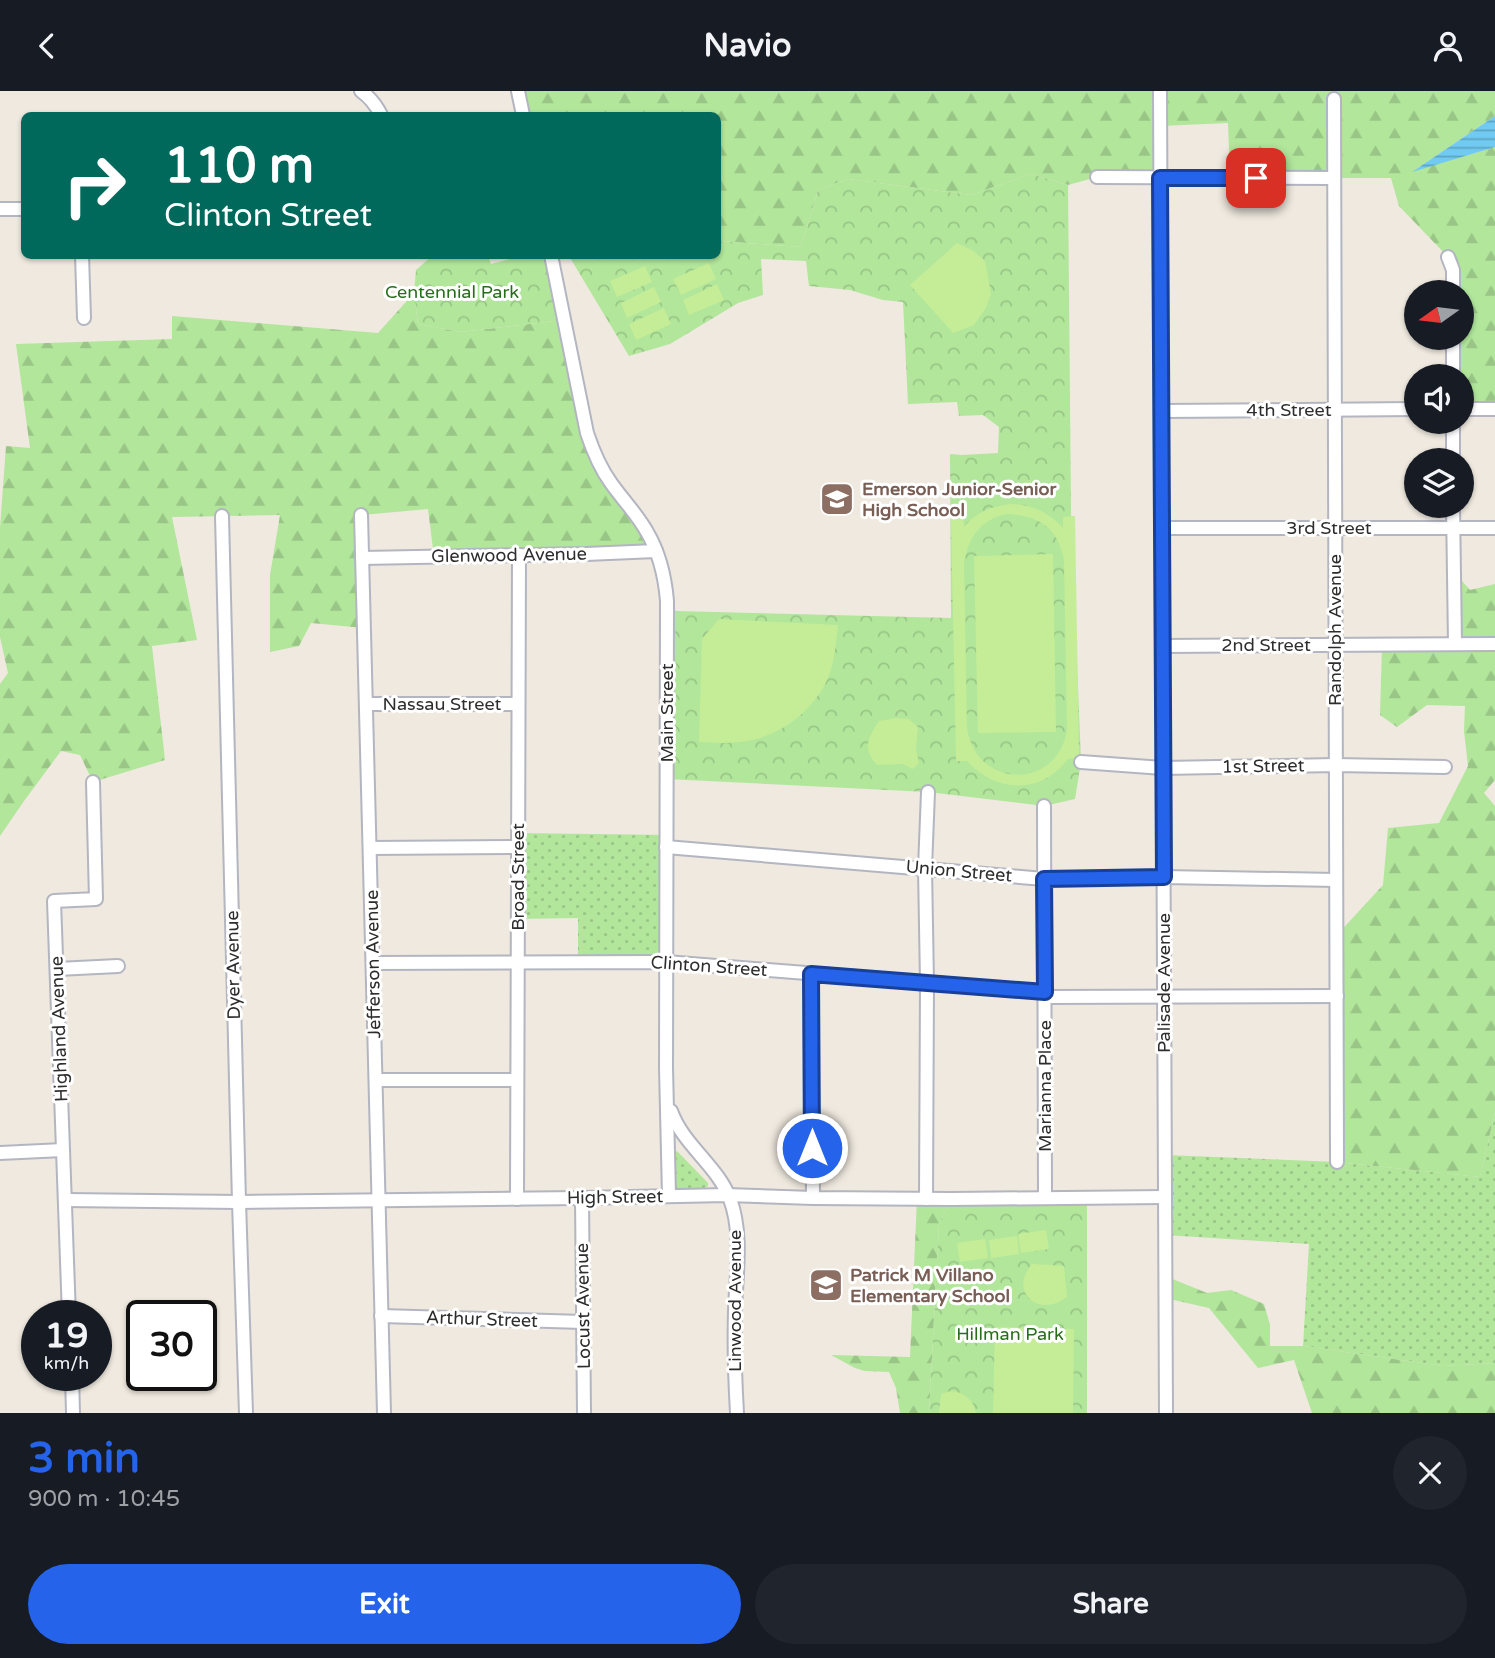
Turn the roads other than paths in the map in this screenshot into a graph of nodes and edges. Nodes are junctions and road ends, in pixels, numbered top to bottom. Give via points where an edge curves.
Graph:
1 (361, 91) edge
2 (518, 91) edge
3 (1160, 91) edge
4 (1334, 99) dead end
5 (379, 112) edge
6 (522, 112) edge
7 (1097, 177) dead end
8 (1160, 178) junction
9 (1334, 178) junction
10 (0, 209) edge
11 (21, 209) edge
12 (1448, 257) dead end
13 (82, 259) edge
14 (552, 259) edge
15 (1453, 280) edge
16 (84, 318) dead end
17 (1404, 409) edge
18 (1474, 409) edge
19 (1495, 409) edge
20 (1335, 410) junction
21 (1162, 411) junction
22 (361, 515) dead end
23 (222, 516) dead end
24 (1453, 518) edge
25 (1162, 528) junction
26 (1453, 528) junction
27 (1495, 528) edge
28 (1335, 529) junction
29 (656, 551) junction
30 (519, 555) junction
31 (362, 558) junction
32 (1455, 644) junction
33 (1495, 644) edge
34 (1335, 645) junction
35 (1163, 646) junction
36 (366, 704) junction
37 (518, 704) junction
38 (1081, 762) dead end
39 (1335, 765) junction
40 (1163, 768) junction
41 (1444, 768) dead end
42 (93, 782) dead end
43 (928, 792) dead end
44 (1044, 806) dead end
45 (518, 846) junction
46 (666, 847) junction
47 (370, 848) junction
48 (925, 868) junction
49 (1164, 877) junction
50 (1044, 879) junction
51 (1336, 880) junction
52 (517, 962) junction
53 (666, 962) junction
54 (373, 963) junction
55 (118, 966) dead end
56 (57, 969) junction
57 (811, 974) junction
58 (927, 983) junction
59 (1045, 995) junction
60 (1337, 996) junction
61 (1164, 997) junction
62 (376, 1080) junction
63 (517, 1080) junction
64 (667, 1083) junction
65 (63, 1150) junction
66 (0, 1153) edge
67 (1337, 1162) dead end
68 (727, 1195) junction
69 (668, 1196) junction
70 (1165, 1197) junction
71 (582, 1198) junction
72 (813, 1198) junction
73 (1045, 1198) junction
74 (517, 1199) junction
75 (926, 1199) junction
76 (65, 1201) junction
77 (379, 1201) junction
78 (239, 1202) junction
79 (68, 1300) edge
80 (382, 1316) junction
81 (583, 1322) junction
82 (72, 1391) edge
83 (73, 1413) edge
84 (246, 1413) edge
85 (384, 1413) edge
86 (584, 1413) edge
87 (737, 1413) edge
88 (1166, 1413) edge

1 - 5 street
2 - 6 street
3 - 8 street, Palisade Avenue
4 - 9 street, Randolph Avenue
7 - 8 street
8 - 9 street
8 - 21 street, Palisade Avenue
9 - 20 street, Randolph Avenue
10 - 11 street
12 - 15 street
13 - 16 street
14 - 29 street, Main Street via 593,451
17 - 20 street, 4th Street
18 - 19 street
20 - 21 street, 4th Street
20 - 28 street, Randolph Avenue
21 - 25 street, Palisade Avenue
22 - 31 street, Jefferson Avenue
23 - 78 street, Dyer Avenue
24 - 26 street
25 - 28 street, 3rd Street
25 - 35 street, Palisade Avenue
26 - 27 street, 3rd Street
26 - 28 street, 3rd Street
26 - 32 street
28 - 34 street, Randolph Avenue
29 - 30 street, Glenwood Avenue
29 - 46 street, Main Street via 667,601
30 - 31 street, Glenwood Avenue
30 - 37 street, Broad Street
31 - 36 street, Jefferson Avenue
32 - 33 street, 2nd Street
32 - 34 street, 2nd Street
34 - 35 street, 2nd Street
34 - 39 street, Randolph Avenue
35 - 40 street, Palisade Avenue
36 - 37 street, Nassau Street
36 - 47 street, Jefferson Avenue
37 - 45 street, Broad Street
38 - 40 street, 1st Street
39 - 40 street, 1st Street
39 - 41 street, 1st Street
39 - 51 street, Randolph Avenue
40 - 49 street, Palisade Avenue
42 - 56 street, Highland Avenue via 96,899 54,901
43 - 48 street
44 - 50 street, Marianna Place
45 - 47 street
45 - 52 street, Broad Street
46 - 48 street, Union Street
46 - 53 street, Main Street
47 - 54 street, Jefferson Avenue
48 - 50 street, Union Street
48 - 58 street
49 - 50 street, Union Street
49 - 51 street, Union Street
49 - 61 street, Palisade Avenue
50 - 59 street, Marianna Place
51 - 60 street, Randolph Avenue
52 - 53 street, Clinton Street
52 - 54 street, Clinton Street
52 - 63 street, Broad Street
53 - 57 street, Clinton Street
53 - 64 street, Main Street
54 - 62 street, Jefferson Avenue
55 - 56 street
56 - 65 street, Highland Avenue
57 - 58 street, Clinton Street
57 - 72 street
58 - 59 street, Clinton Street
58 - 75 street
59 - 61 street, Clinton Street
59 - 73 street, Marianna Place
60 - 61 street, Clinton Street
60 - 67 street, Randolph Avenue
61 - 70 street, Palisade Avenue
62 - 63 street
62 - 77 street, Jefferson Avenue
63 - 74 street, Broad Street
64 - 68 street, Linwood Avenue via 675,1122
64 - 69 street, Main Street
65 - 66 street
65 - 76 street, Highland Avenue
68 - 69 street, High Street
68 - 72 street, High Street
68 - 87 street, Linwood Avenue via 736,1235
69 - 71 street, High Street
70 - 73 street, High Street
70 - 88 street, Palisade Avenue
71 - 74 street, High Street
71 - 81 street, Locust Avenue
72 - 75 street, High Street
73 - 75 street, High Street
74 - 77 street, High Street
76 - 78 street, High Street
76 - 79 street, Highland Avenue
77 - 78 street, High Street
77 - 80 street, Jefferson Avenue
78 - 84 street, Dyer Avenue
80 - 81 street, Arthur Street
80 - 85 street, Jefferson Avenue
81 - 86 street, Locust Avenue
82 - 83 street

